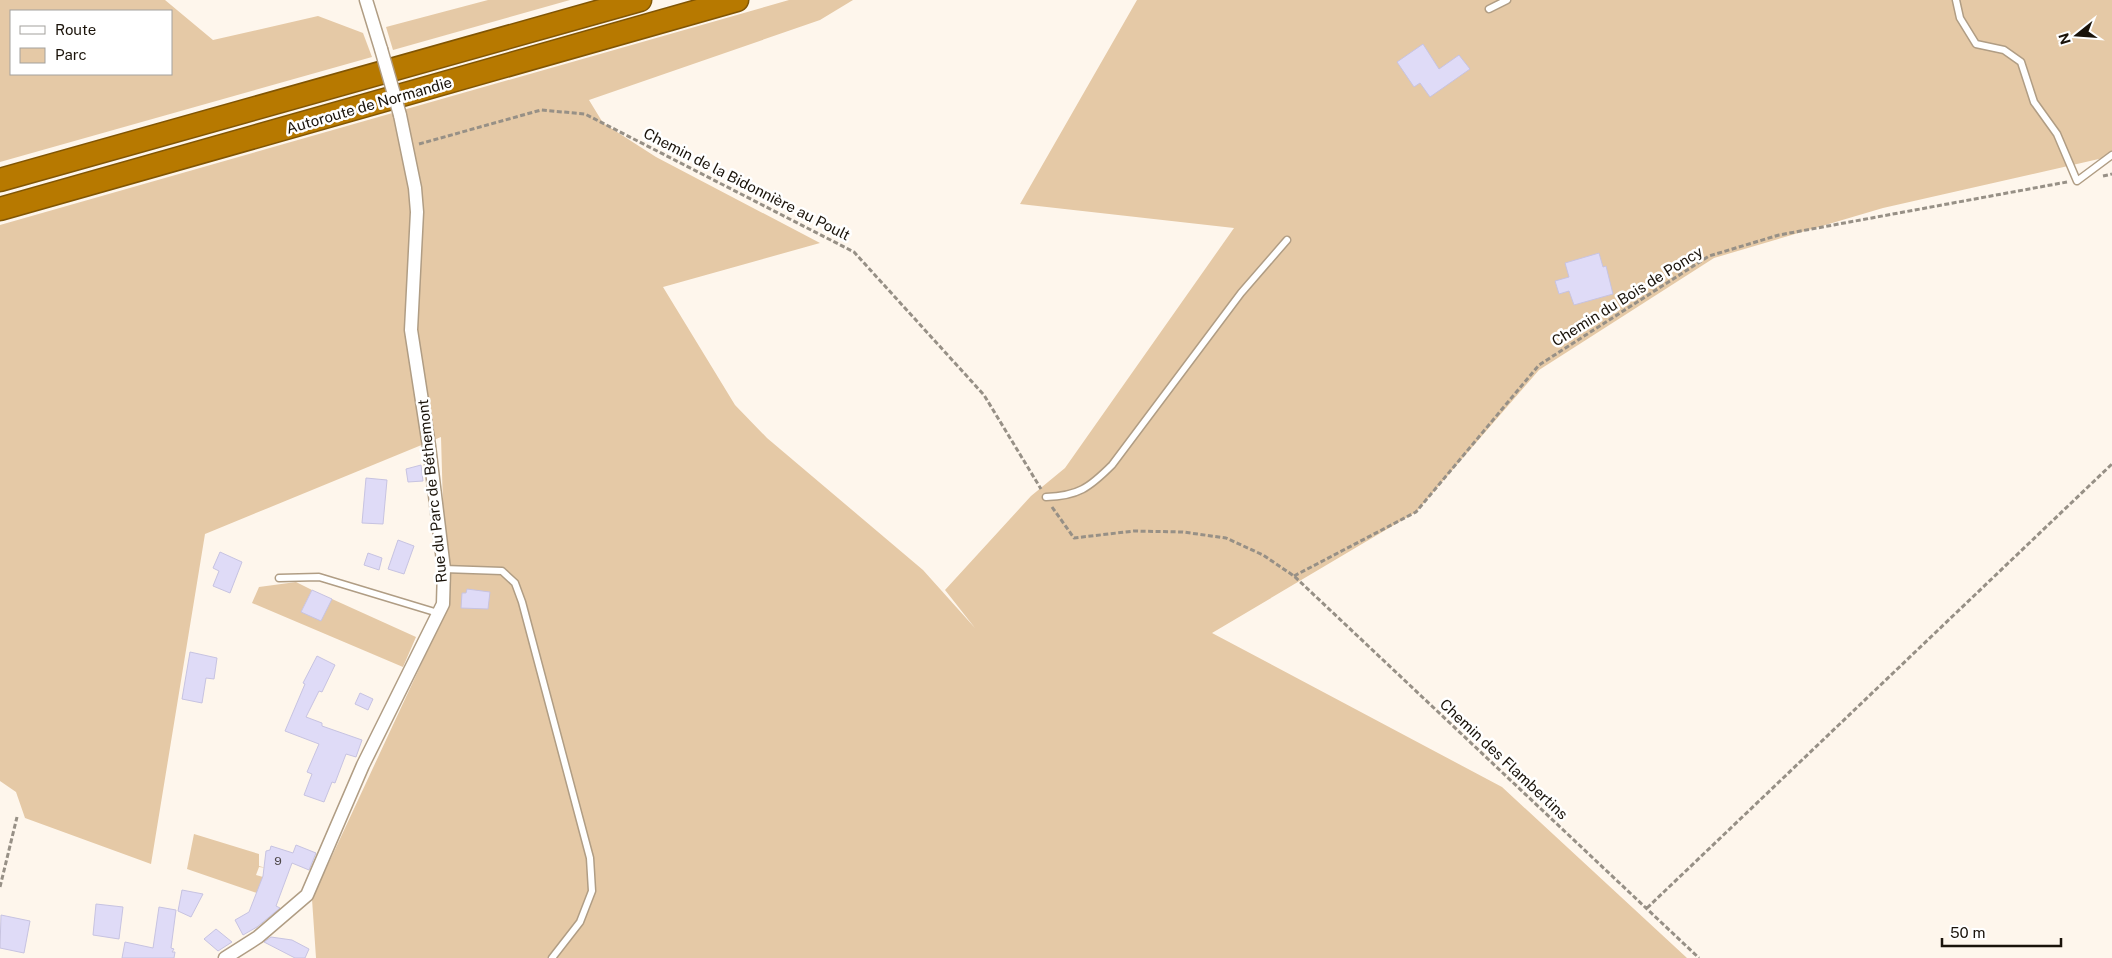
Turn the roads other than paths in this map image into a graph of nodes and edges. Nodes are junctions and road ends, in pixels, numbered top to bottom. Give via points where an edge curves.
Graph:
1 (366, 0) edge
2 (640, 0) edge
3 (737, 0) edge
4 (1507, 0) edge
5 (1956, 0) edge
6 (1489, 9) dead end
7 (2112, 155) edge
8 (0, 180) edge
9 (0, 209) edge
10 (1287, 240) dead end
11 (1046, 497) road end
12 (444, 570) junction
13 (279, 578) dead end
14 (438, 613) junction
15 (225, 958) edge
16 (552, 958) edge

1 - 12 street, Rue du Parc de Béthemont, bridge via 400,115 417,212 411,330 430,446
2 - 8 highway, Autoroute de Normandie
3 - 9 highway, Autoroute de Normandie
4 - 6 lane
5 - 7 lane via 1960,18 1976,44 2004,50 2021,62 2034,102 2057,134 2077,181
10 - 11 lane via 1241,293 1098,480 1076,493
12 - 14 street, Rue du Parc de Béthemont via 443,604
12 - 16 lane via 502,571 516,583 522,602 590,858 592,891 580,922
13 - 14 lane via 319,577
14 - 15 street, Rue du Parc de Béthemont via 363,765 306,896 258,936

